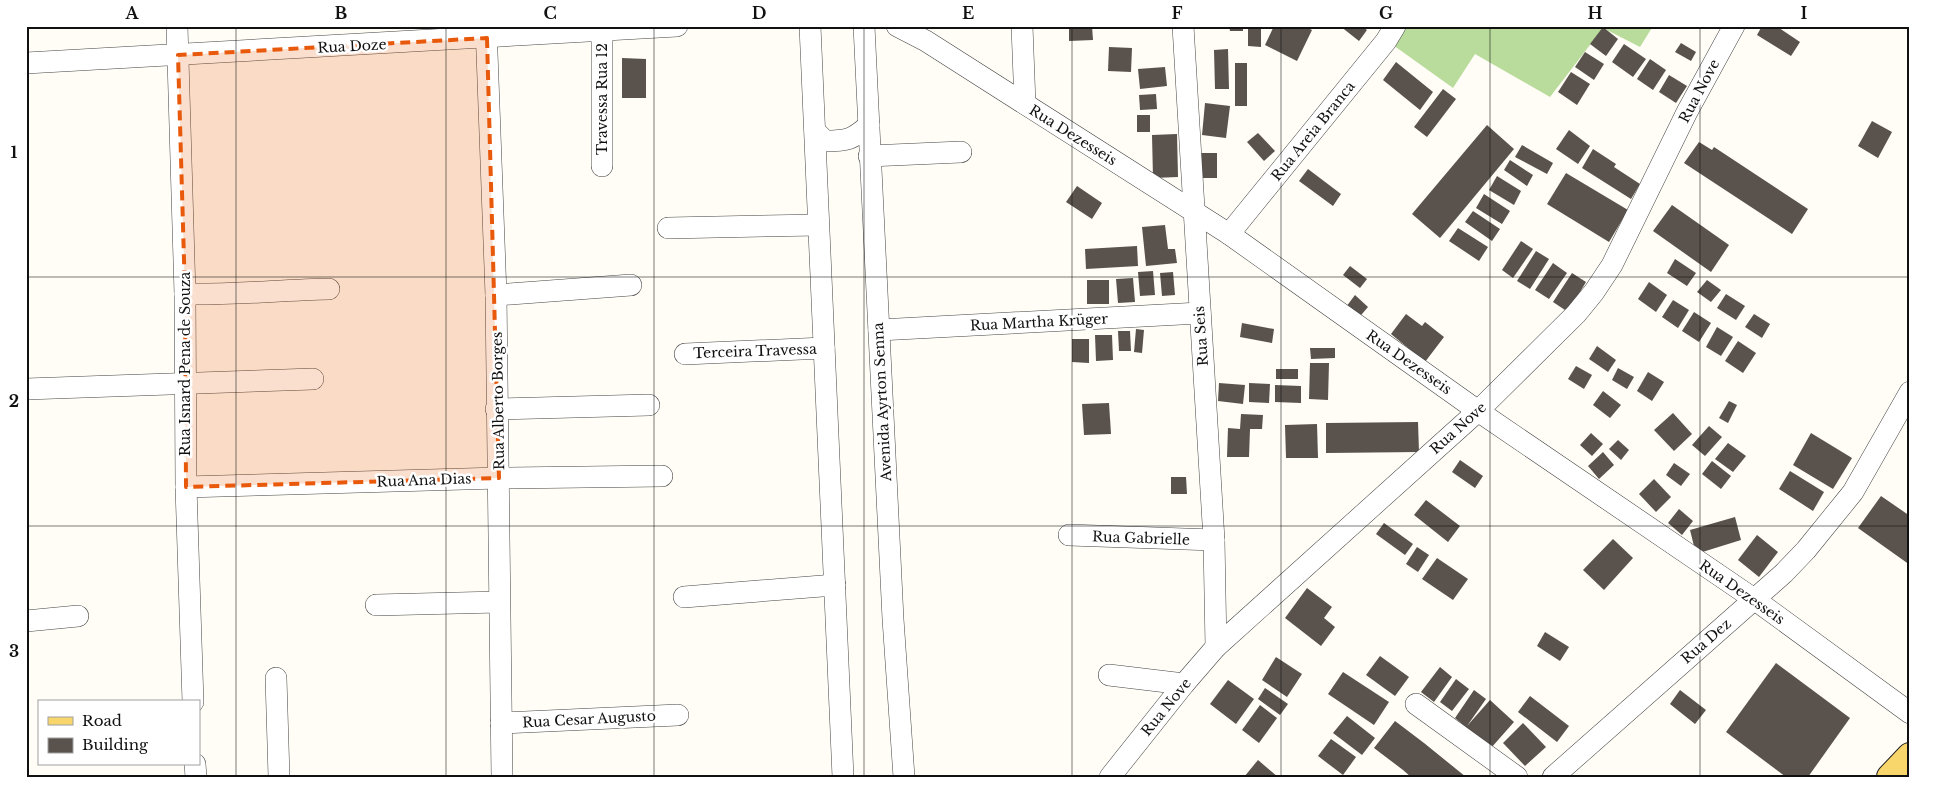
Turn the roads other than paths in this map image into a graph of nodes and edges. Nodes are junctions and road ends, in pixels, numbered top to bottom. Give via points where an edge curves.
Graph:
1 (177, 26) edge
2 (677, 26) edge
3 (810, 26) edge
4 (864, 26) edge
5 (897, 26) edge
6 (1022, 26) edge
7 (1183, 26) edge
8 (1395, 26) edge
9 (1734, 26) edge
10 (602, 31) junction
11 (486, 32) edge
12 (178, 55) junction
13 (26, 63) edge
14 (1025, 104) junction
15 (868, 125) junction
16 (815, 131) junction
17 (961, 152) dead end
18 (869, 156) junction
19 (602, 166) dead end
20 (1193, 210) junction
21 (818, 225) junction
22 (668, 228) dead end
23 (1229, 234) junction
24 (631, 285) dead end
25 (329, 289) dead end
26 (185, 294) junction
27 (496, 296) junction
28 (1200, 313) junction
29 (878, 330) junction
30 (824, 348) junction
31 (685, 354) dead end
32 (314, 379) dead end
33 (186, 383) junction
34 (26, 389) edge
35 (1910, 392) edge
36 (649, 405) dead end
37 (496, 409) junction
38 (1478, 411) junction
39 (662, 476) dead end
40 (499, 478) junction
41 (186, 487) junction
42 (1069, 535) dead end
43 (1214, 540) junction
44 (835, 585) junction
45 (684, 597) dead end
46 (1754, 599) junction
47 (499, 602) junction
48 (376, 605) dead end
49 (78, 616) dead end
50 (26, 620) edge
51 (1216, 647) junction
52 (1109, 675) dead end
53 (276, 678) dead end
54 (1184, 684) junction
55 (193, 700) edge
56 (1416, 704) dead end
57 (1910, 713) edge
58 (678, 714) dead end
59 (500, 723) junction
60 (1910, 756) edge
61 (1115, 775) edge
62 (279, 777) edge
63 (502, 777) edge
64 (843, 777) edge
65 (904, 777) edge
66 (1517, 777) edge
67 (1553, 777) edge
68 (1890, 777) edge

1 - 12 street, Rua Isnard Pena de Souza
2 - 10 street, Rua Doze
3 - 16 street
4 - 15 street, Avenida Ayrton Senna
5 - 14 street, Rua Dezesseis via 926,40
6 - 14 street
7 - 20 street, Rua Seis
8 - 23 street, Rua Areia Branca
9 - 38 street, Rua Nove via 1687,112 1612,265 1576,314
10 - 11 street, Rua Doze
10 - 19 street, Travessa Rua 12
11 - 12 street, Rua Doze
11 - 27 street, Rua Alberto Borges
12 - 13 street, Rua Doze
12 - 26 street, Rua Isnard Pena de Souza
14 - 20 street, Rua Dezesseis
15 - 16 street via 845,141 825,141
15 - 18 street, Avenida Ayrton Senna
16 - 21 street
17 - 18 street
18 - 29 street, Avenida Ayrton Senna
20 - 23 street, Rua Dezesseis
20 - 28 street, Rua Seis
21 - 22 street
21 - 30 street
23 - 38 street, Rua Dezesseis
24 - 27 street
25 - 26 street
26 - 33 street, Rua Isnard Pena de Souza
27 - 37 street, Rua Alberto Borges
28 - 29 street, Rua Martha Krüger
28 - 43 street, Rua Seis
29 - 65 street, Avenida Ayrton Senna
30 - 31 street, Terceira Travessa
30 - 44 street
32 - 33 street
33 - 34 street
33 - 41 street, Rua Isnard Pena de Souza
35 - 46 street, Rua Dez via 1853,492 1806,550
36 - 37 street
37 - 40 street, Rua Alberto Borges
38 - 46 street, Rua Dezesseis
38 - 51 street, Rua Nove
39 - 40 street, Rua Ana Dias
40 - 41 street, Rua Ana Dias
40 - 47 street, Rua Alberto Borges
41 - 55 street, Rua Isnard Pena de Souza
42 - 43 street, Rua Gabrielle
43 - 51 street, Rua Seis
44 - 45 street
44 - 64 street
46 - 57 street, Rua Dezesseis
46 - 67 street, Rua Dez
47 - 48 street
47 - 59 street, Rua Alberto Borges
49 - 50 street
51 - 54 street, Rua Nove
52 - 54 street
53 - 62 street
54 - 61 street, Rua Nove
56 - 66 street
58 - 59 street, Rua Cesar Augusto
59 - 63 street, Rua Alberto Borges
60 - 68 main road

